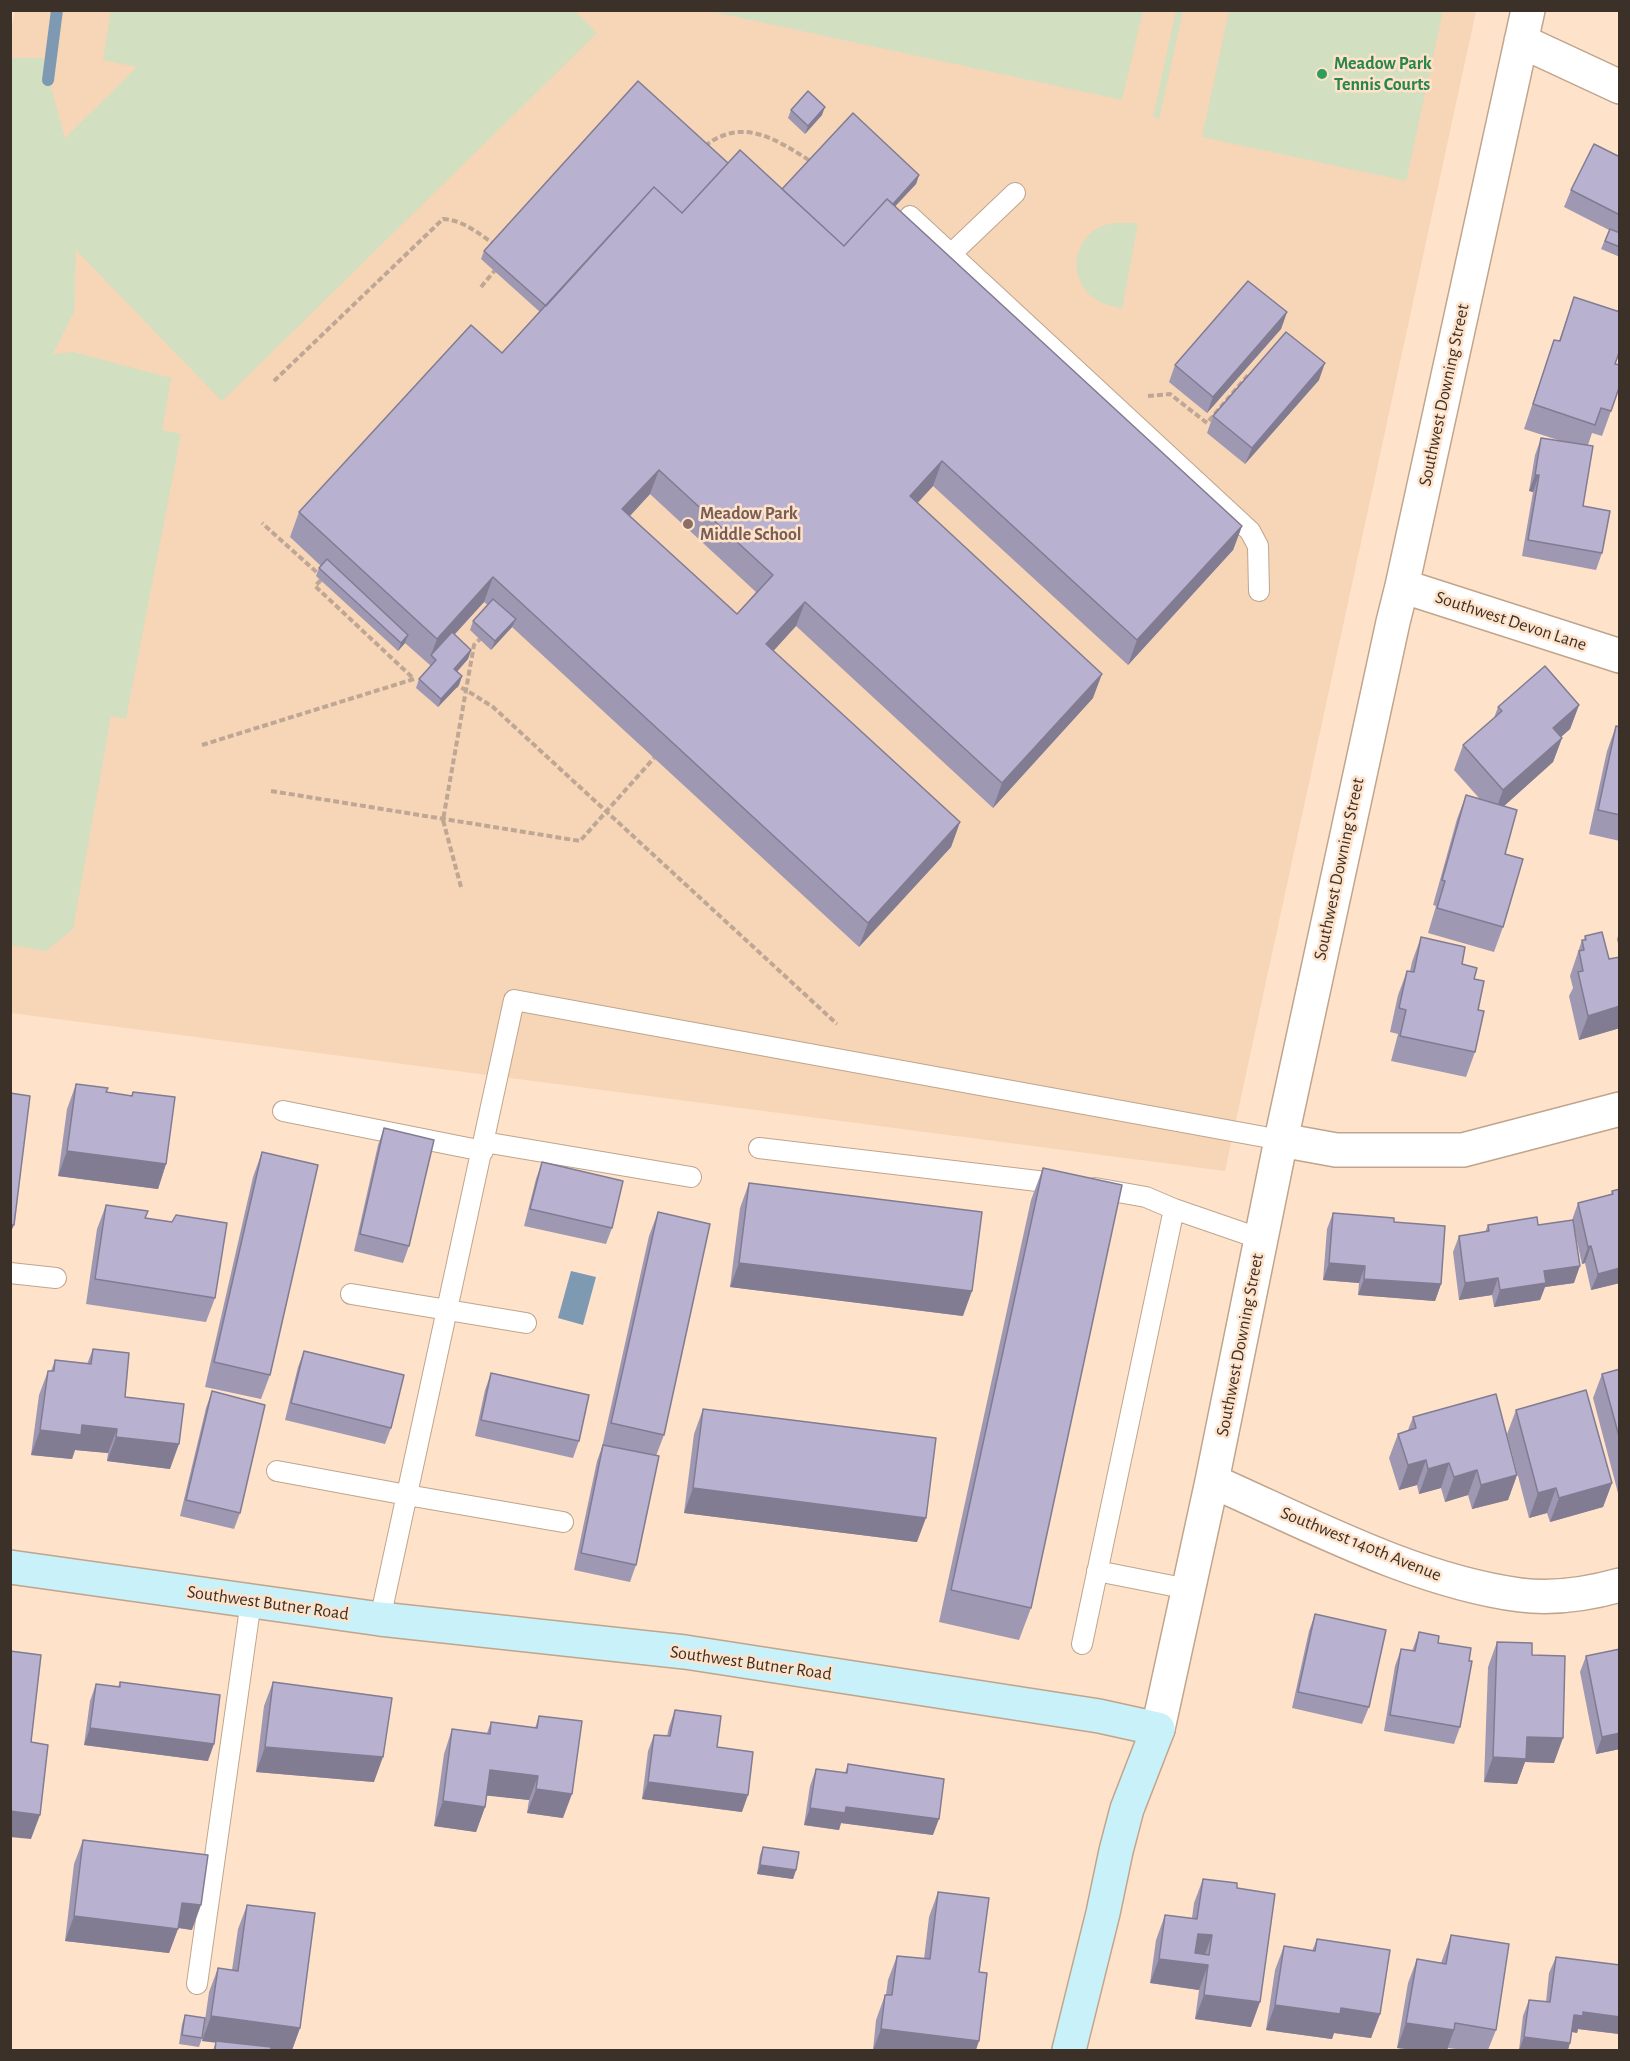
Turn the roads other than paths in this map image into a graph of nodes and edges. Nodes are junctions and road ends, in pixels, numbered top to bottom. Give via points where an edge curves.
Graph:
1 (1525, 26) edge
2 (1620, 87) edge
3 (1015, 193) dead end
4 (910, 216) dead end
5 (951, 254) junction
6 (1402, 586) junction
7 (1259, 591) dead end
8 (1620, 656) edge
9 (1620, 1108) edge
10 (283, 1111) dead end
11 (1281, 1140) junction
12 (483, 1146) junction
13 (759, 1148) dead end
14 (691, 1177) dead end
15 (1174, 1209) junction
16 (1261, 1239) junction
17 (10, 1273) edge
18 (56, 1278) dead end
19 (351, 1294) dead end
20 (447, 1310) junction
21 (526, 1323) dead end
22 (277, 1471) dead end
23 (1212, 1481) junction
24 (407, 1496) junction
25 (563, 1522) dead end
26 (10, 1567) edge
27 (1097, 1571) junction
28 (1620, 1585) edge
29 (1188, 1589) junction
30 (251, 1601) junction
31 (380, 1619) junction
32 (1082, 1644) dead end
33 (1158, 1729) junction
34 (197, 1984) dead end
35 (1069, 2050) edge

1 - 2 street
1 - 6 street, Southwest Downing Street
3 - 5 lane
4 - 5 lane
5 - 7 lane via 1250,531 1258,546
6 - 8 street, Southwest Devon Lane
6 - 11 street, Southwest Downing Street
9 - 11 street via 1463,1150 1336,1150
10 - 12 lane
11 - 12 lane via 514,1000
11 - 16 street, Southwest Downing Street
12 - 14 lane
12 - 20 lane
13 - 15 lane via 1117,1190
15 - 16 lane
15 - 27 lane
16 - 23 street, Southwest Downing Street
17 - 18 lane
19 - 20 lane
20 - 21 lane
20 - 24 lane
22 - 24 lane
23 - 28 street, Southwest 140th Avenue via 1372,1552 1479,1588 1555,1596
23 - 29 street, Southwest Downing Street
24 - 25 lane
24 - 31 lane
26 - 30 street, Southwest Butner Road
27 - 29 lane
27 - 32 lane
29 - 33 street, Southwest Downing Street
30 - 31 street, Southwest Butner Road
30 - 34 lane
31 - 33 street, Southwest Butner Road via 685,1652 1099,1716
33 - 35 street via 1127,1809

